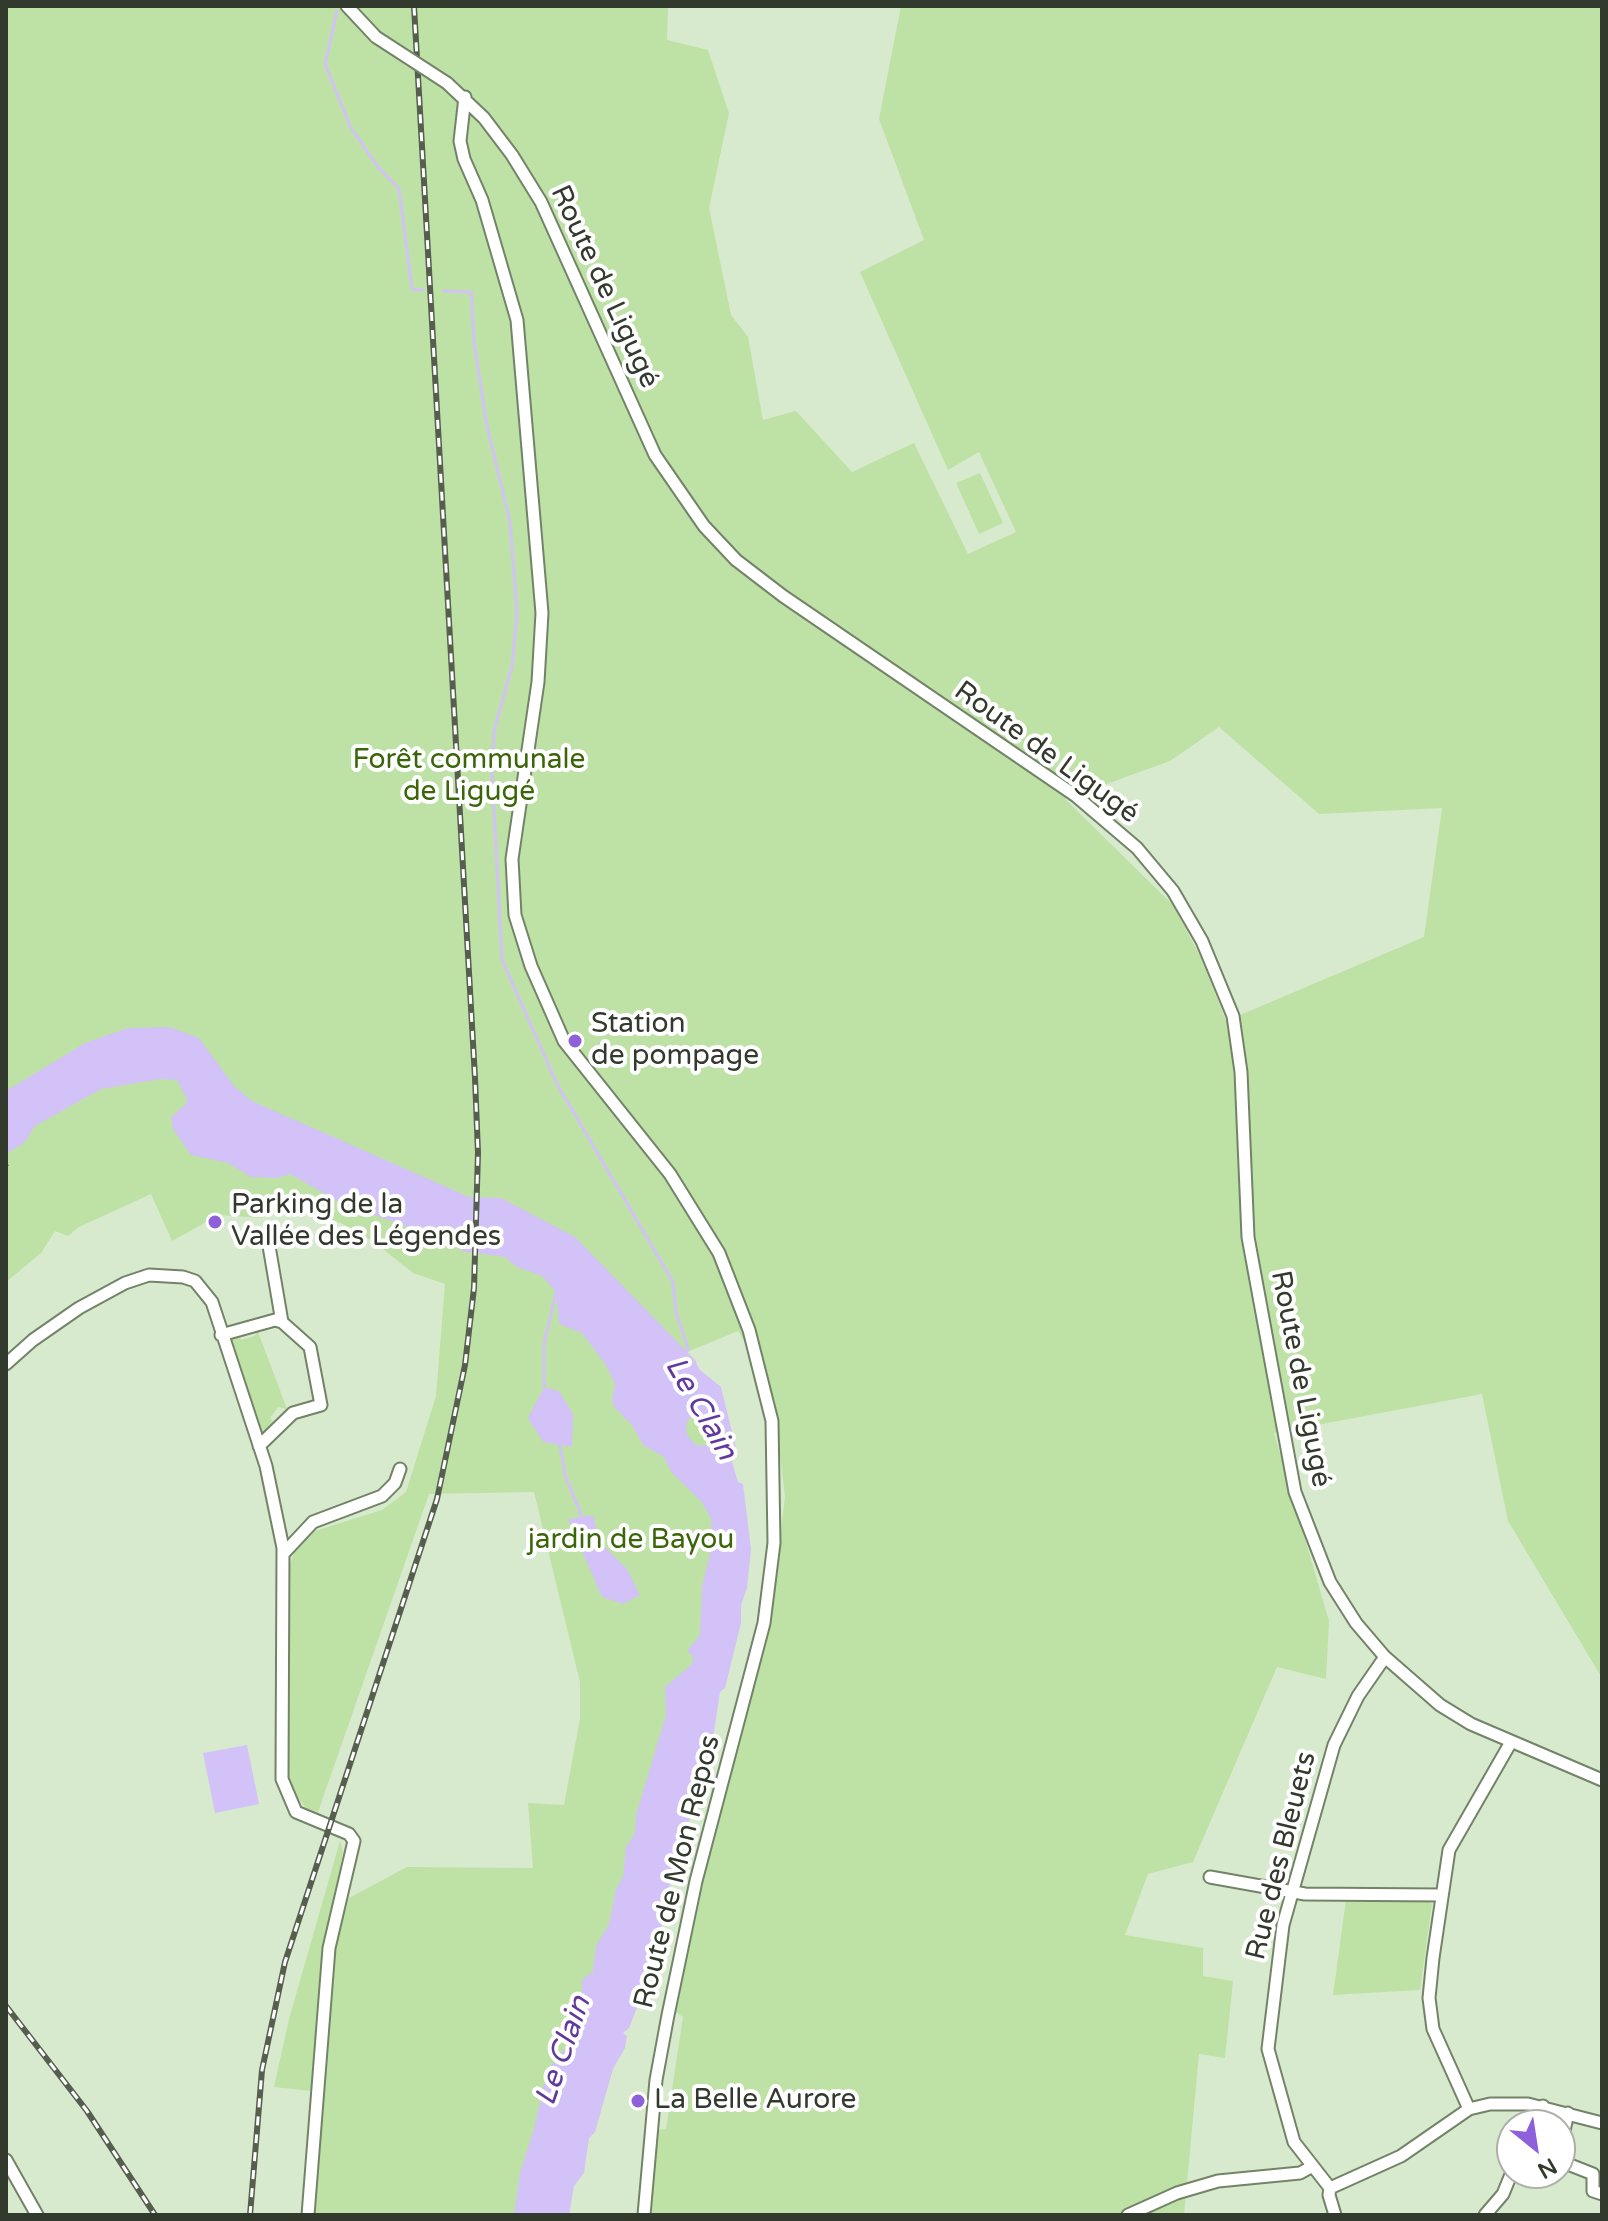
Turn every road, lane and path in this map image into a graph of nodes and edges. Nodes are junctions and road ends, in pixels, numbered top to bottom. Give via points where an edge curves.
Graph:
1 (347, 6) edge
2 (465, 97) junction
3 (484, 118) junction
4 (460, 141) junction
5 (269, 1246) dead end
6 (282, 1322) junction
7 (221, 1335) junction
8 (6, 1364) edge
9 (259, 1446) junction
10 (400, 1469) dead end
11 (283, 1553) junction
12 (1385, 1657) junction
13 (1511, 1742) junction
14 (1602, 1780) edge
15 (1210, 1877) dead end
16 (1293, 1892) junction
17 (1441, 1895) junction
18 (1543, 2106) junction
19 (1469, 2109) junction
20 (1542, 2109) edge
21 (1554, 2109) edge
22 (1576, 2115) edge
23 (1602, 2123) edge
24 (6, 2160) edge
25 (1311, 2167) junction
26 (1576, 2167) edge
27 (1330, 2188) junction
28 (1505, 2189) edge
29 (1602, 2194) edge
30 (37, 2215) edge
31 (308, 2215) edge
32 (644, 2215) edge
33 (1128, 2215) edge
34 (1335, 2215) edge
35 (1485, 2215) edge

1 - 2 street, Route de Ligugé, bridge via 376,37
2 - 3 street, Route de Ligugé
2 - 4 street
3 - 4 street via 468,125
3 - 12 street, Route de Ligugé via 541,202 655,455 704,526 736,560 783,596 1076,796 1137,848 1202,941 1233,1016 1241,1072 1248,1237 1295,1492 1330,1582
4 - 32 street, Route de Mon Repos via 517,320 542,613 537,693 512,859 515,915 564,1041 670,1174 719,1253 749,1330 772,1421 774,1543 758,1657 696,1881 668,2015 656,2080
5 - 6 street
6 - 7 street
6 - 9 street via 310,1347 323,1401 293,1413
7 - 8 street via 212,1302 195,1281 149,1275 79,1308
7 - 9 street
9 - 11 street
10 - 11 street via 382,1496 313,1522
11 - 31 street via 282,1779 296,1811 354,1841 329,1948
12 - 13 street, Route de Ligugé via 1440,1705
12 - 16 street, Rue des Bleuets via 1334,1745
13 - 14 street, Route de Ligugé
13 - 17 street via 1453,1840
15 - 16 street
16 - 17 street
16 - 25 street, Rue des Bleuets via 1283,1925 1268,2049 1287,2125
17 - 19 street via 1429,1998 1433,2029
18 - 19 street via 1490,2104
18 - 20 street
18 - 21 street
19 - 27 street via 1401,2156
22 - 23 street
24 - 30 street
25 - 27 street, Rue des Bleuets
25 - 33 street via 1300,2173 1218,2181
26 - 29 street via 1593,2174 1593,2191
27 - 34 street
28 - 35 street

